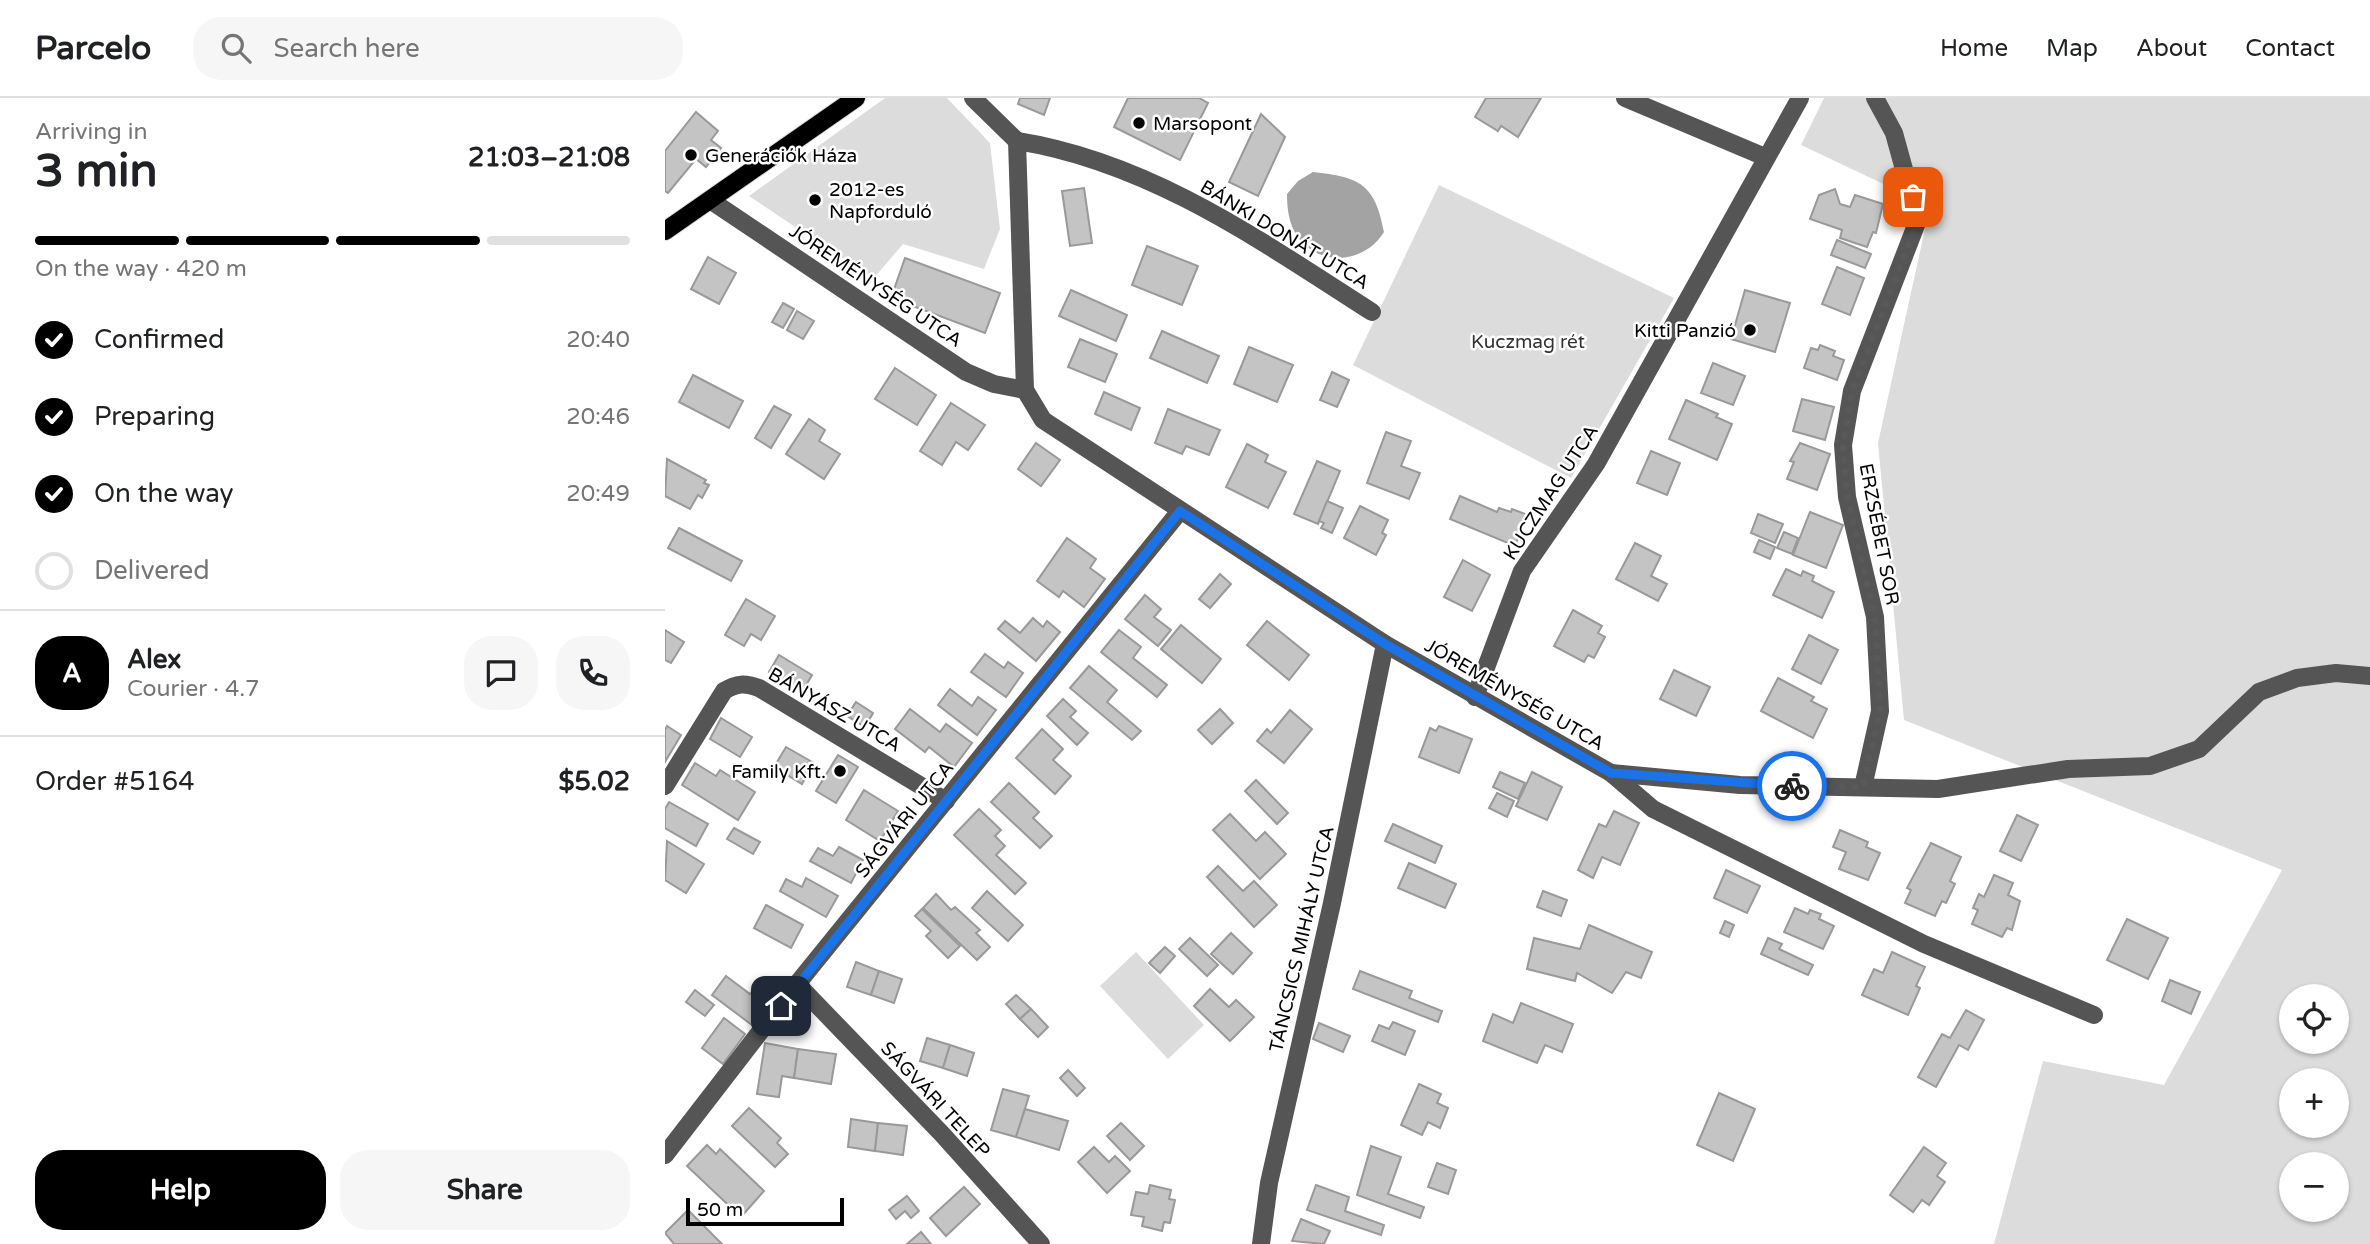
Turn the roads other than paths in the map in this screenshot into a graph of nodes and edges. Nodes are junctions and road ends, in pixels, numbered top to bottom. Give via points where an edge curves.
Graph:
1 (856, 98) edge
2 (973, 98) edge
3 (1625, 98) edge
4 (1800, 98) edge
5 (1875, 98) edge
6 (1017, 141) junction
7 (1765, 157) junction
8 (710, 200) junction
9 (665, 231) edge
10 (1372, 312) dead end
11 (1025, 390) junction
12 (1180, 511) junction
13 (1385, 644) junction
14 (2370, 676) edge
15 (1475, 697) junction
16 (1611, 773) junction
17 (665, 786) edge
18 (1863, 787) junction
19 (946, 801) junction
20 (797, 984) junction
21 (2094, 1015) dead end
22 (665, 1155) edge
23 (1041, 1244) edge
24 (1048, 1244) edge
25 (1261, 1244) edge

1 - 8 main road
2 - 6 street
3 - 7 street
4 - 7 street, KUCZMAG UTCA
5 - 18 street, ERZSÉBET SOR via 1909,175 1918,220 1852,391 1843,445 1847,497 1875,617 1880,697
6 - 10 street, BÁNKI DONÁT UTCA via 1063,148 1198,202
6 - 11 street, JÓREMÉNYSÉG UTCA
7 - 15 street, KUCZMAG UTCA via 1596,464 1522,571
8 - 9 main road
8 - 11 street, JÓREMÉNYSÉG UTCA via 966,372
11 - 12 street, JÓREMÉNYSÉG UTCA via 1043,420
12 - 13 street, JÓREMÉNYSÉG UTCA
12 - 19 street, SÁGVÁRI UTCA
13 - 15 street, JÓREMÉNYSÉG UTCA
13 - 25 street, TÁNCSICS MIHÁLY UTCA via 1271,1174
14 - 18 street via 2323,674 2259,692 2199,749 2150,766 2032,773 1938,789
15 - 16 street, JÓREMÉNYSÉG UTCA
16 - 18 street via 1740,785
16 - 21 street, JÓREMÉNYSÉG UTCA via 1653,809 1924,944
17 - 19 street, BÁNYÁSZ UTCA via 725,691 746,684
19 - 20 street, SÁGVÁRI UTCA
20 - 22 street, SÁGVÁRI UTCA
20 - 23 street, SÁGVÁRI TELEP
23 - 24 street

